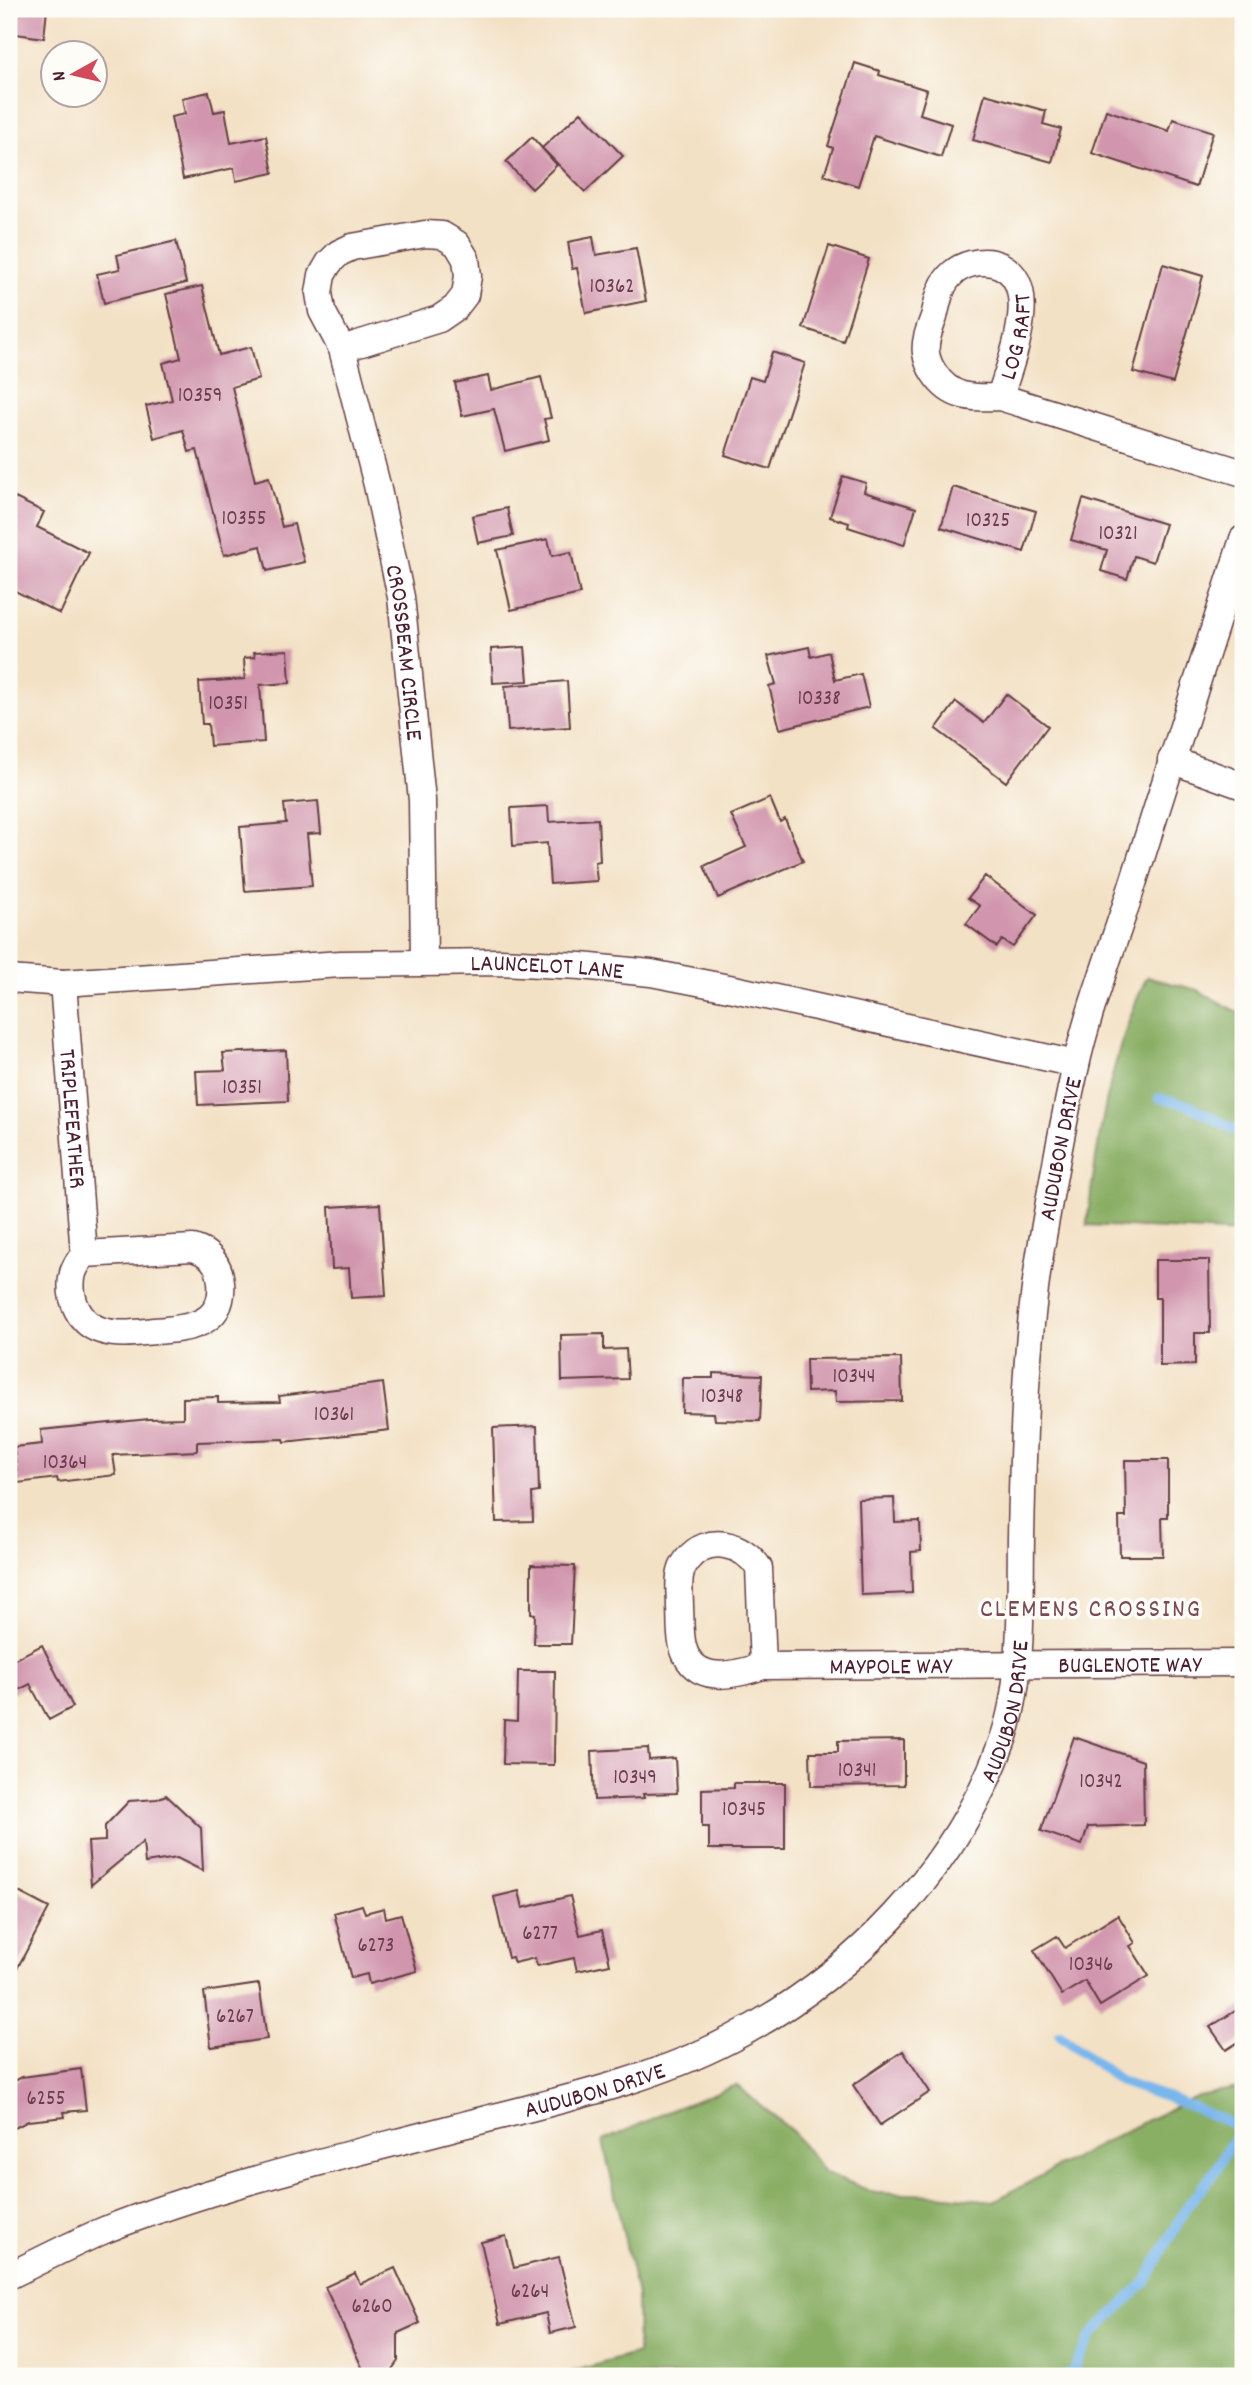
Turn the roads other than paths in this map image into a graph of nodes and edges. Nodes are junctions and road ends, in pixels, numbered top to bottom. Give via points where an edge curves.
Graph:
1 (342, 349) junction
2 (1000, 397) junction
3 (1243, 473) edge
4 (1243, 539) edge
5 (1171, 760) junction
6 (1243, 786) edge
7 (424, 962) junction
8 (9, 979) edge
9 (63, 983) junction
10 (1076, 1064) junction
11 (84, 1254) junction
12 (1243, 1662) edge
13 (1018, 1665) junction
14 (763, 1666) junction
15 (9, 2276) edge

1 - 1 street, CROSSBEAM CIRCLE via 322,311 319,293 321,275 339,253 425,234 442,235 457,244 468,275 465,295 455,308 439,319
1 - 7 street, CROSSBEAM CIRCLE via 401,597 422,800
2 - 2 street, LOG RAFT via 950,392 930,367 925,352 943,284 954,271 986,261 1011,273 1020,286 1022,304
2 - 3 street, LOG RAFT
4 - 5 street, AUDUBON DRIVE
5 - 6 street
5 - 10 street, AUDUBON DRIVE
7 - 9 street, LAUNCELOT LANE via 262,967
7 - 10 street, LAUNCELOT LANE via 500,962 651,973
8 - 9 street, LAUNCELOT LANE
9 - 11 street, TRIPLEFEATHER
10 - 13 street, AUDUBON DRIVE via 1040,1253 1030,1345
11 - 11 street, TRIPLEFEATHER via 71,1279 73,1298 85,1322 97,1329 126,1334 181,1329 210,1317 218,1305 220,1275 206,1252 193,1248
12 - 13 street, BUGLENOTE WAY
13 - 14 street, MAYPOLE WAY
13 - 15 street, AUDUBON DRIVE via 1004,1737 953,1840 862,1949 778,2013 668,2068 181,2202 103,2231
14 - 14 street, MAYPOLE WAY via 722,1676 708,1674 686,1655 681,1640 680,1574 686,1561 706,1546 738,1547 759,1567

